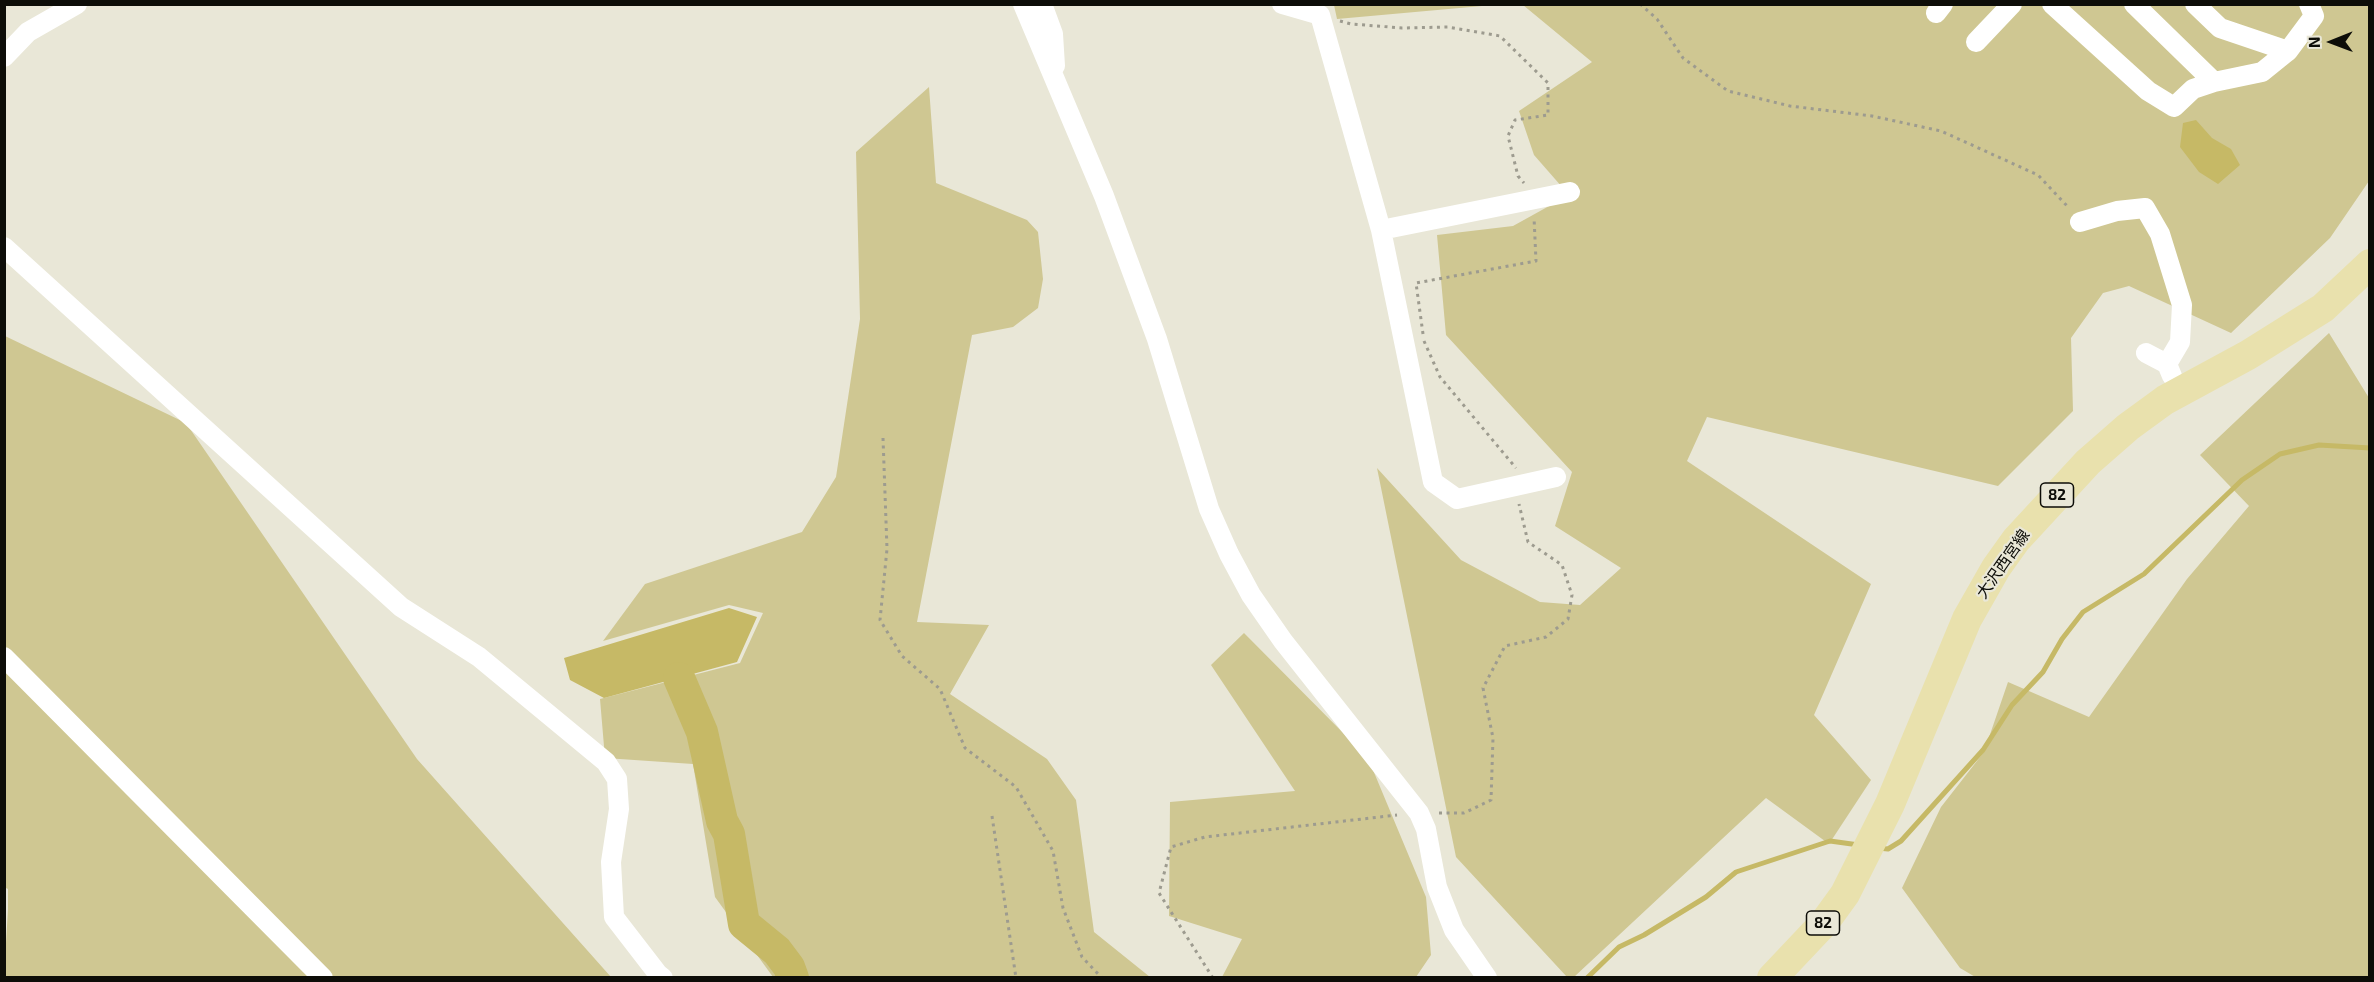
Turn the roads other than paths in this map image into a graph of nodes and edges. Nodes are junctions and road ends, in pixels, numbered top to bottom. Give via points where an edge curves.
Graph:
1 (77, 4) edge
2 (1023, 4) edge
3 (1042, 4) edge
4 (1282, 4) edge
5 (2012, 4) edge
6 (2052, 4) edge
7 (2134, 4) edge
8 (2195, 4) edge
9 (2309, 4) edge
10 (1976, 42) dead end
11 (2288, 51) junction
12 (4, 57) edge
13 (2214, 82) junction
14 (1056, 83) junction
15 (1570, 192) dead end
16 (2080, 222) road end
17 (1381, 230) junction
18 (4, 247) edge
19 (2370, 264) edge
20 (2146, 352) dead end
21 (2167, 364) junction
22 (2178, 393) junction
23 (1556, 477) dead end
24 (4, 657) edge
25 (323, 978) edge
26 (663, 978) edge
27 (1487, 978) edge
28 (1772, 978) edge

1 - 12 street via 28,32
2 - 14 street
3 - 14 street via 1053,34
4 - 17 street via 1320,15
5 - 10 street
6 - 13 street via 2148,91 2174,106 2193,89
7 - 13 street
8 - 11 street via 2220,28
9 - 11 street via 2314,16
11 - 13 street via 2262,72
14 - 27 street via 1104,196 1156,339 1209,509 1229,554 1283,641 1419,813 1426,829 1437,887 1454,930
15 - 17 street
16 - 21 street via 2145,208 2160,234 2182,304 2180,342
17 - 23 street via 1433,482 1457,499
18 - 26 street via 401,607 478,657 606,762 617,779 619,809 611,862 614,917
19 - 22 main road, 大沢西宮線 / 82 via 2323,308
20 - 21 street
21 - 22 street
22 - 28 main road, 大沢西宮線 / 82 via 2128,427 2088,462 2016,540 1996,568 1967,619 1869,849 1845,894 1824,923
24 - 25 street

